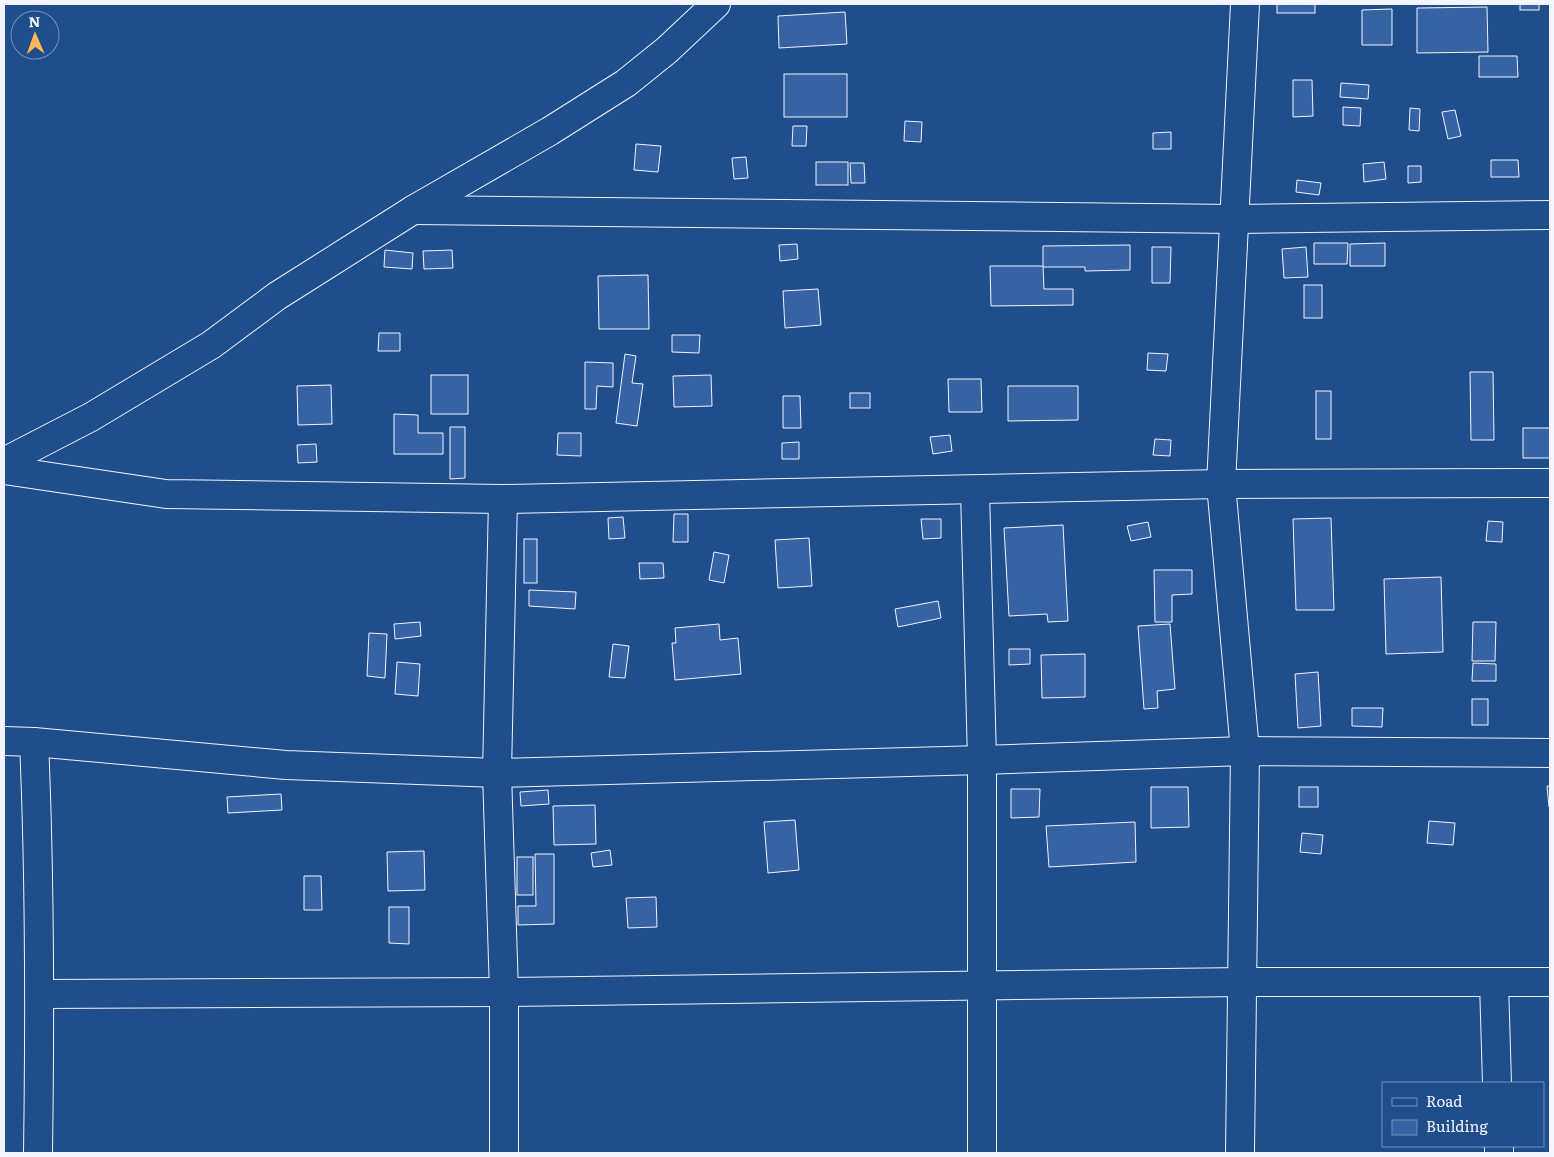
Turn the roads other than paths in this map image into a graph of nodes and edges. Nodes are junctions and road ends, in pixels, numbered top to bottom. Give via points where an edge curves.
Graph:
1 (716, 4) edge
2 (1245, 4) edge
3 (413, 210) junction
4 (1550, 215) edge
5 (1236, 219) junction
6 (4, 462) edge
7 (4, 470) edge
8 (1550, 483) edge
9 (1222, 484) junction
10 (975, 490) junction
11 (503, 499) junction
12 (4, 741) edge
13 (34, 742) junction
14 (1244, 751) junction
15 (1550, 753) edge
16 (982, 760) junction
17 (497, 773) junction
18 (1241, 982) junction
19 (1550, 982) edge
20 (1494, 983) junction
21 (984, 987) junction
22 (504, 992) junction
23 (41, 994) junction
24 (1497, 1082) edge
25 (38, 1153) edge
26 (504, 1153) edge
27 (982, 1153) edge
28 (1240, 1153) edge

1 - 3 street via 626,83
2 - 5 street
3 - 5 street
3 - 6 street via 278,296 211,345 91,417
4 - 5 street
5 - 9 street
7 - 11 street via 166,494
8 - 9 street
9 - 10 street
9 - 14 street
10 - 11 street
10 - 16 street
11 - 17 street
12 - 13 street
13 - 17 street via 286,765
13 - 23 street via 40,866
14 - 15 street
14 - 16 street
14 - 18 street
16 - 17 street
16 - 21 street
17 - 22 street
18 - 20 street
18 - 21 street
18 - 28 street
19 - 20 street
20 - 24 street
21 - 22 street
21 - 27 street
22 - 23 street
22 - 26 street
23 - 25 street

